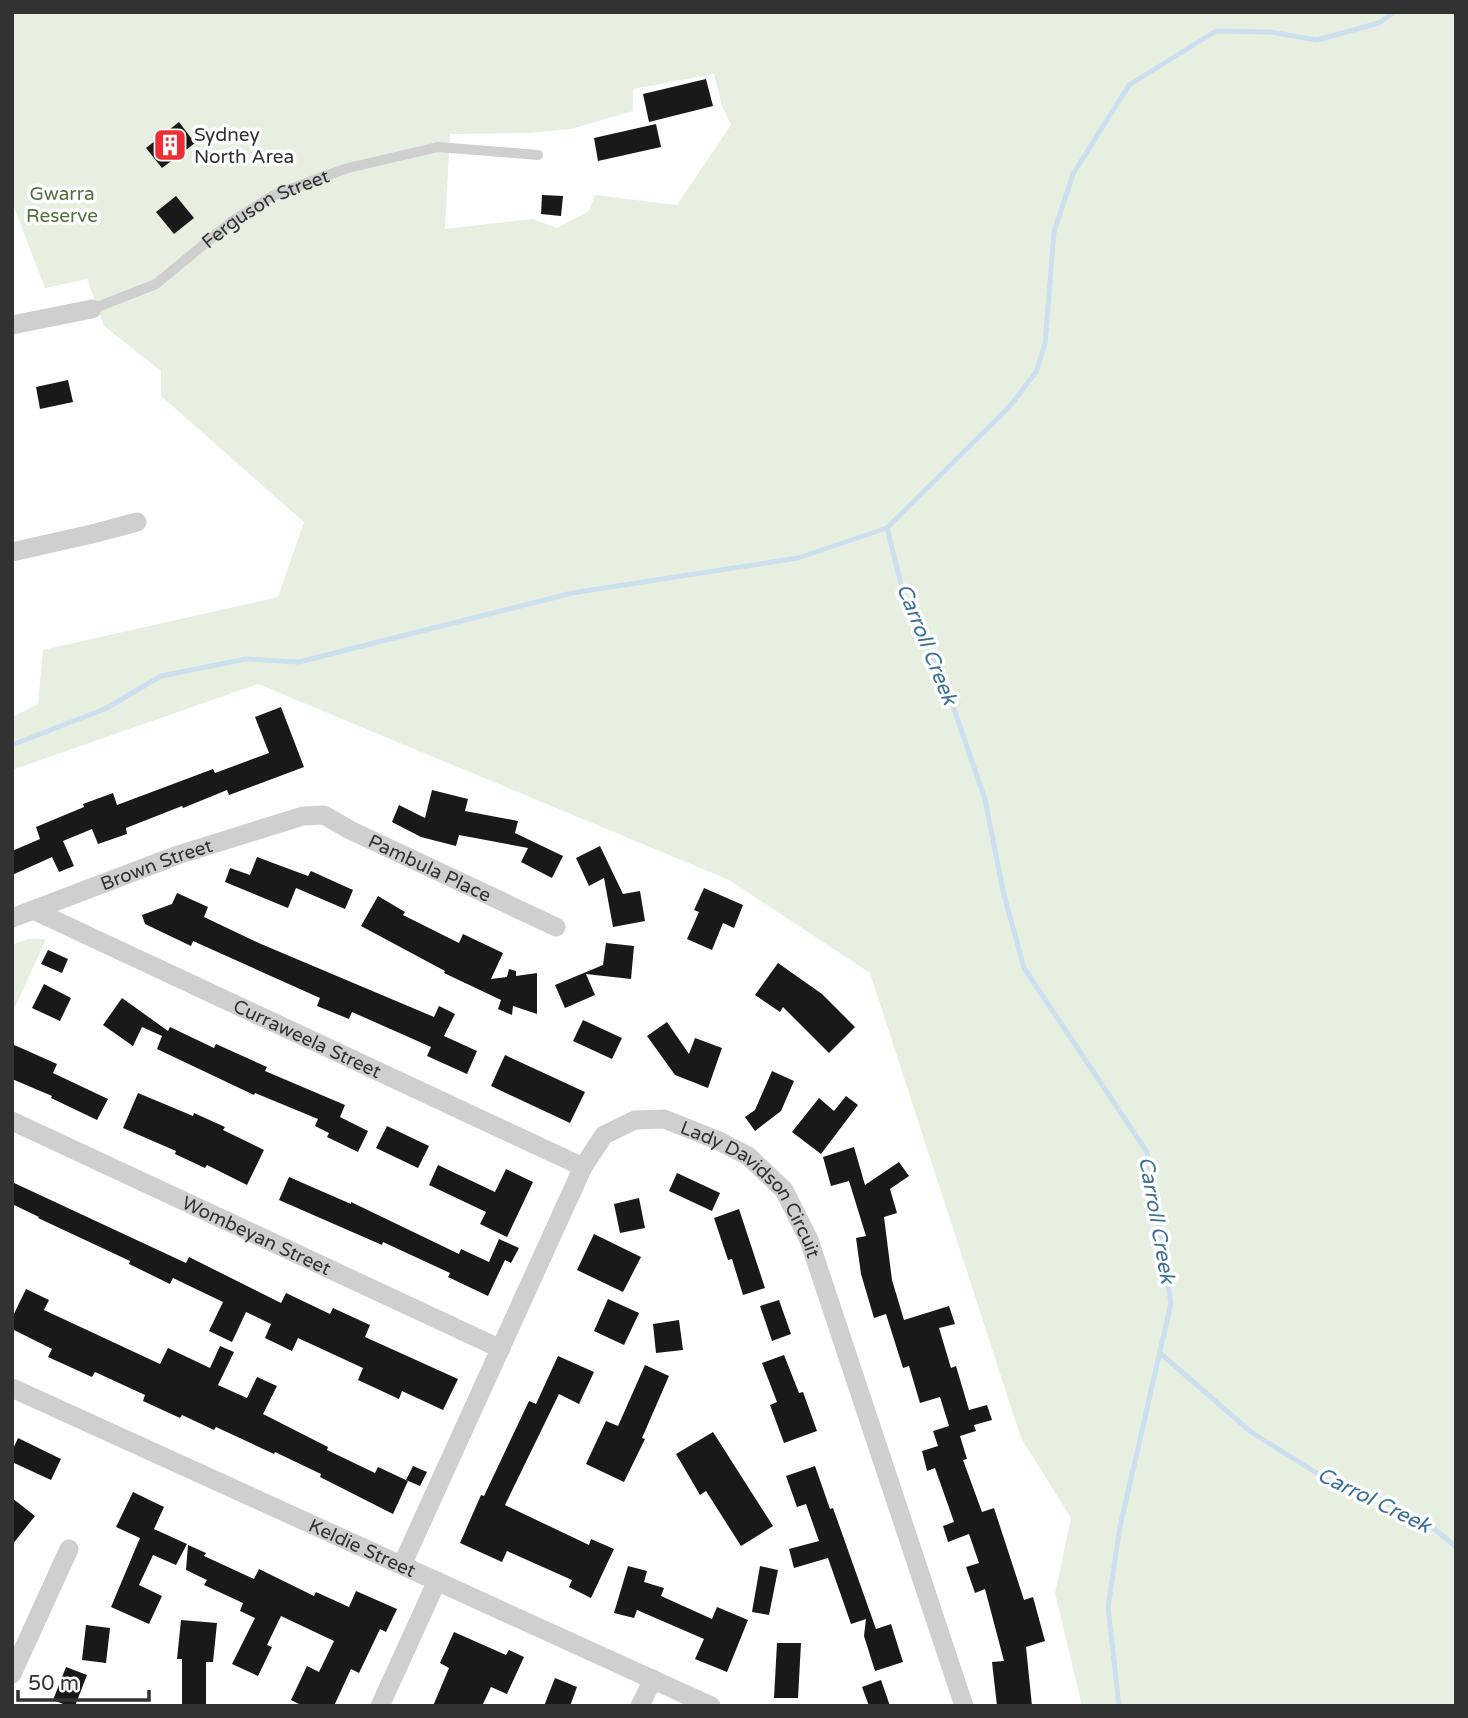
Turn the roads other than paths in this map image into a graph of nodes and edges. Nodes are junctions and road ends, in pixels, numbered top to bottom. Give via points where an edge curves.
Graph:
1 (538, 155) dead end
2 (92, 309) joint
3 (12, 326) edge
4 (137, 522) dead end
5 (12, 552) edge
6 (303, 816) joint
7 (33, 910) junction
8 (12, 918) edge
9 (556, 927) dead end
10 (12, 1121) edge
11 (583, 1167) junction
12 (501, 1349) junction
13 (12, 1388) edge
14 (69, 1549) dead end
15 (402, 1564) junction
16 (437, 1581) junction
17 (12, 1674) edge
18 (653, 1679) junction
19 (380, 1706) edge
20 (640, 1706) edge
21 (711, 1706) edge
22 (964, 1706) edge

1 - 2 lane, Ferguson Street via 438,147 348,168 272,196 231,222 156,284
2 - 3 street, Ferguson Street
4 - 5 street
6 - 7 street, Brown Street via 178,855
6 - 9 street, Pambula Place via 324,815
7 - 8 street, Brown Street
7 - 11 street, Curraweela Street
10 - 12 street, Wombeyan Street
11 - 12 street, Lady Davidson Circuit
11 - 22 street, Lady Davidson Circuit via 604,1135 635,1120 664,1119 748,1156 784,1190 809,1240
12 - 15 street, Lady Davidson Circuit
13 - 15 street, Keldie Street
14 - 17 street
15 - 16 street, Keldie Street
16 - 18 street, Keldie Street
16 - 19 street
18 - 20 street
18 - 21 street, Keldie Street

